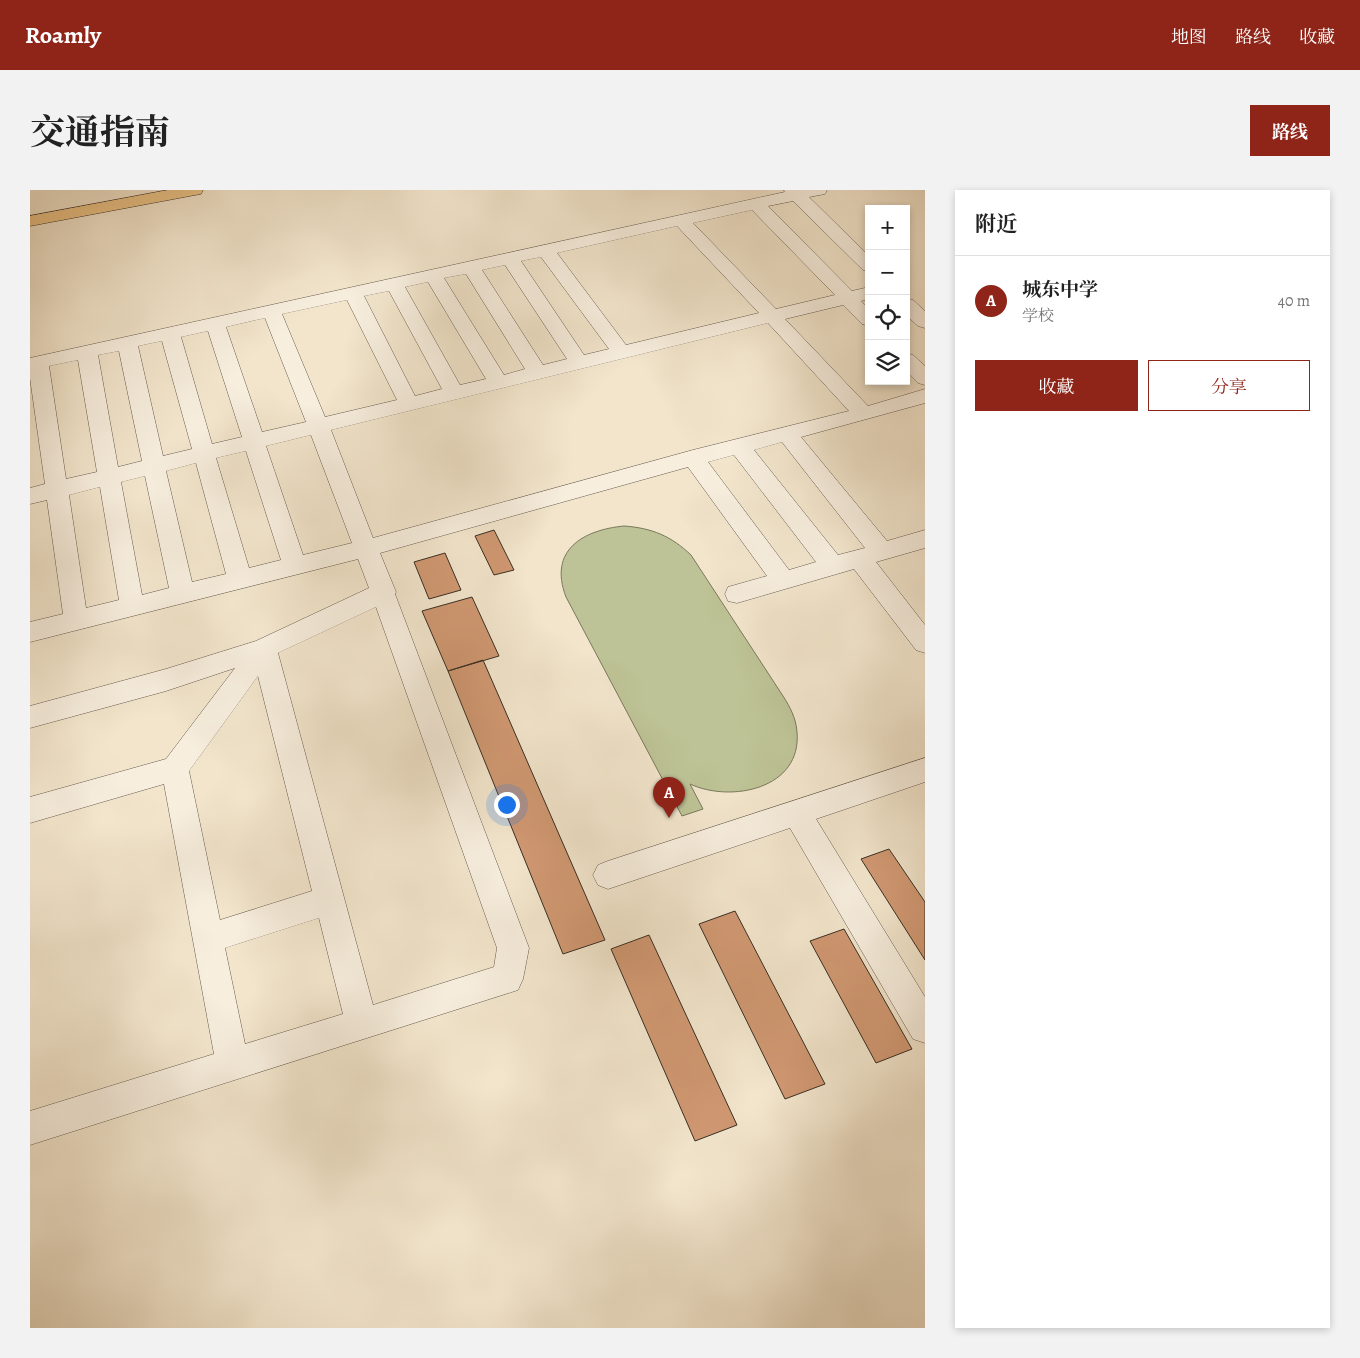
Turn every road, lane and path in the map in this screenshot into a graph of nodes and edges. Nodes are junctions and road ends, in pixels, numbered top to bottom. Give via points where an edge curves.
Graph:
1 (195, 190) edge
2 (819, 190) edge
3 (794, 192) edge
4 (756, 204) junction
5 (681, 220) junction
6 (30, 222) edge
7 (545, 250) junction
8 (509, 258) junction
9 (865, 262) edge
10 (470, 266) junction
11 (432, 274) junction
12 (394, 283) junction
13 (353, 292) junction
14 (865, 294) edge
15 (847, 298) junction
16 (910, 308) edge
17 (271, 310) junction
18 (772, 316) junction
19 (865, 316) edge
20 (925, 322) edge
21 (215, 323) junction
22 (170, 333) junction
23 (127, 342) junction
24 (87, 352) junction
25 (622, 353) junction
26 (579, 362) junction
27 (910, 363) edge
28 (34, 364) edge
29 (537, 372) junction
30 (925, 378) edge
31 (498, 382) junction
32 (454, 392) junction
33 (925, 396) edge
34 (409, 404) junction
35 (864, 414) junction
36 (320, 427) junction
37 (787, 434) junction
38 (254, 442) junction
39 (740, 447) junction
40 (204, 455) junction
41 (693, 458) junction
42 (154, 466) junction
43 (109, 477) junction
44 (57, 490) junction
45 (30, 496) edge
46 (921, 546) edge
47 (367, 548) junction
48 (870, 555) junction
49 (295, 566) junction
50 (833, 566) junction
51 (240, 580) junction
52 (784, 581) junction
53 (384, 592) junction
54 (182, 594) junction
55 (737, 594) dead end
56 (132, 607) junction
57 (76, 621) junction
58 (30, 632) edge
59 (925, 643) edge
60 (264, 648) junction
61 (30, 717) edge
62 (175, 769) junction
63 (925, 770) edge
64 (30, 810) edge
65 (797, 813) junction
66 (608, 875) dead end
67 (329, 900) junction
68 (208, 939) junction
69 (362, 1024) junction
70 (925, 1027) edge
71 (232, 1064) junction
72 (30, 1128) edge

1 - 6 main road
2 - 3 street
3 - 4 street
3 - 9 street
4 - 5 street
4 - 15 street
5 - 7 street
5 - 18 street
7 - 8 street
7 - 25 street
8 - 10 street
8 - 26 street
10 - 11 street
10 - 29 street
11 - 12 street
11 - 31 street
12 - 13 street
12 - 32 street
13 - 17 street
13 - 34 street
14 - 15 street
15 - 18 street
15 - 19 street
16 - 20 street
17 - 21 street
17 - 36 street
18 - 25 street
18 - 35 street
21 - 22 street
21 - 38 street
22 - 23 street
22 - 40 street
23 - 24 street
23 - 42 street
24 - 28 street
24 - 43 street
25 - 26 street
26 - 29 street
27 - 30 street
28 - 44 street
29 - 31 street
31 - 32 street
32 - 34 street
33 - 35 street
34 - 36 street
35 - 37 street
36 - 38 street
36 - 47 street
37 - 39 street
37 - 48 street
38 - 40 street
38 - 49 street
39 - 41 street
39 - 50 street
40 - 42 street
40 - 51 street
41 - 47 street
41 - 52 street
42 - 43 street
42 - 54 street
43 - 44 street
43 - 56 street
44 - 45 street
44 - 57 street
46 - 48 street
47 - 49 street
47 - 53 street
48 - 50 street
48 - 59 street
49 - 51 street
50 - 52 street
51 - 54 street
52 - 55 street
53 - 60 street
53 - 69 street via 513,948 507,979
54 - 56 street
56 - 57 street
57 - 58 street
60 - 61 street via 166,680
60 - 62 street
60 - 67 street
62 - 64 street
62 - 68 street
63 - 65 street
65 - 66 street
65 - 70 street
67 - 68 street
67 - 69 street
68 - 71 street
69 - 71 street
71 - 72 street

